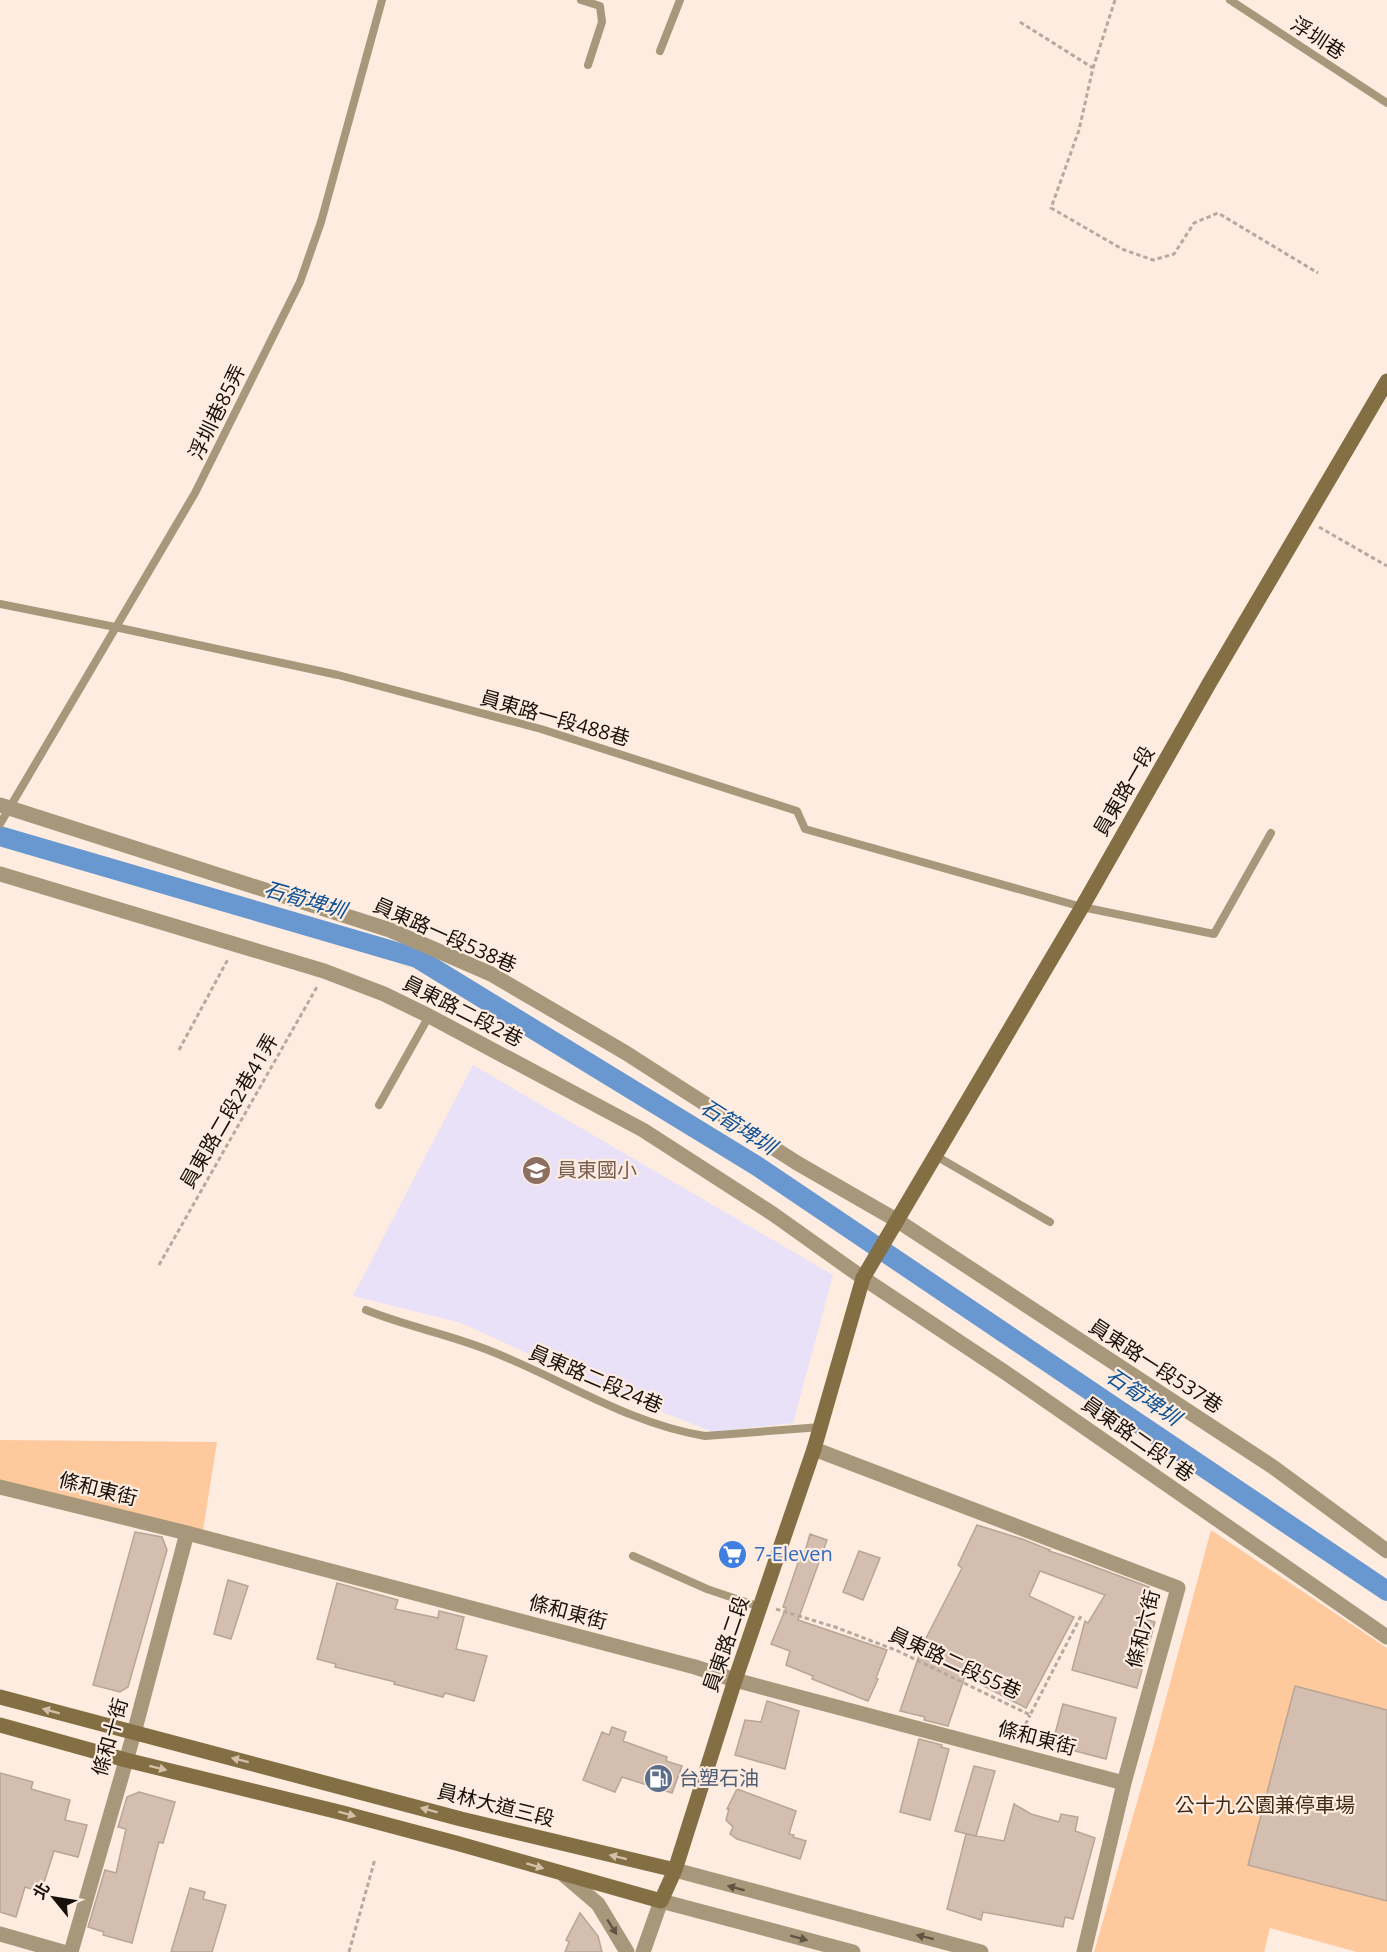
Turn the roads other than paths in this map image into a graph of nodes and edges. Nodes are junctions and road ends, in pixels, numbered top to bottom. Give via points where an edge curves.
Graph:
1 (382, 0) edge
2 (580, 0) edge
3 (680, 0) edge
4 (1230, 0) edge
5 (660, 51) dead end
6 (588, 64) dead end
7 (1387, 103) edge
8 (1387, 381) edge
9 (0, 604) edge
10 (115, 627) junction
11 (5, 807) edge
12 (0, 824) edge
13 (1271, 832) dead end
14 (0, 874) edge
15 (1082, 907) junction
16 (429, 1016) junction
17 (378, 1105) dead end
18 (936, 1156) junction
19 (898, 1221) junction
20 (1050, 1222) dead end
21 (863, 1278) junction
22 (366, 1310) dead end
23 (821, 1427) junction
24 (814, 1449) junction
25 (0, 1487) edge
26 (187, 1533) junction
27 (1387, 1551) edge
28 (633, 1556) dead end
29 (760, 1608) junction
30 (1387, 1637) edge
31 (735, 1680) junction
32 (0, 1697) edge
33 (0, 1725) edge
34 (134, 1733) junction
35 (126, 1760) junction
36 (1124, 1783) junction
37 (675, 1870) junction
38 (564, 1875) junction
39 (661, 1901) junction
40 (0, 1934) edge
41 (63, 1952) edge
42 (71, 1952) edge
43 (627, 1952) edge
44 (643, 1952) edge
45 (853, 1952) edge
46 (981, 1952) edge
47 (1084, 1952) edge

1 - 10 lane, 浮圳巷85弄 via 321,222 300,282 195,493
2 - 6 lane via 600,6 602,22
3 - 5 lane
4 - 7 lane, 浮圳巷
8 - 15 main road, 員東路一段
9 - 10 lane, 員東路一段488巷
10 - 11 lane, 浮圳巷85弄
10 - 15 lane, 員東路一段488巷 via 338,675 541,729 797,811 805,829
11 - 12 lane, 浮圳巷85弄
11 - 19 street, 員東路一段538巷 via 390,930 491,974
13 - 15 lane via 1214,934
14 - 16 street, 員東路二段2巷 via 324,971
15 - 18 main road, 員東路一段
16 - 17 lane
16 - 21 street, 員東路二段2巷 via 644,1130
18 - 19 main road, 員東路一段
18 - 20 lane
19 - 21 main road, 員東路一段
19 - 27 street, 員東路一段537巷 via 1273,1467
21 - 23 main road, 員東路二段
21 - 30 street, 員東路二段1巷
22 - 23 lane, 員東路二段24巷 via 488,1350 626,1414 690,1434
23 - 24 main road, 員東路二段
24 - 29 main road, 員東路二段
24 - 36 street, 條和六街 via 1178,1588
25 - 26 street, 條和東街
26 - 31 street, 條和東街
26 - 34 street, 條和十街
28 - 29 lane
29 - 31 main road, 員東路二段
31 - 36 street, 條和東街
31 - 37 main road, 員東路二段
34 -> 32 main road, 員林大道三段
33 - 35 main road
34 - 35 street, 條和十街
37 -> 34 main road, 員林大道三段 via 461,1819
35 -> 38 main road via 343,1813
35 - 42 street, 條和十街
36 - 47 street, 條和六街
37 - 39 main road, 員東路二段
46 -> 37 street, 員林大道三段
38 - 39 main road
38 -> 43 street via 598,1904
39 - 44 street, 員東路二段
39 -> 45 street
40 - 41 street

